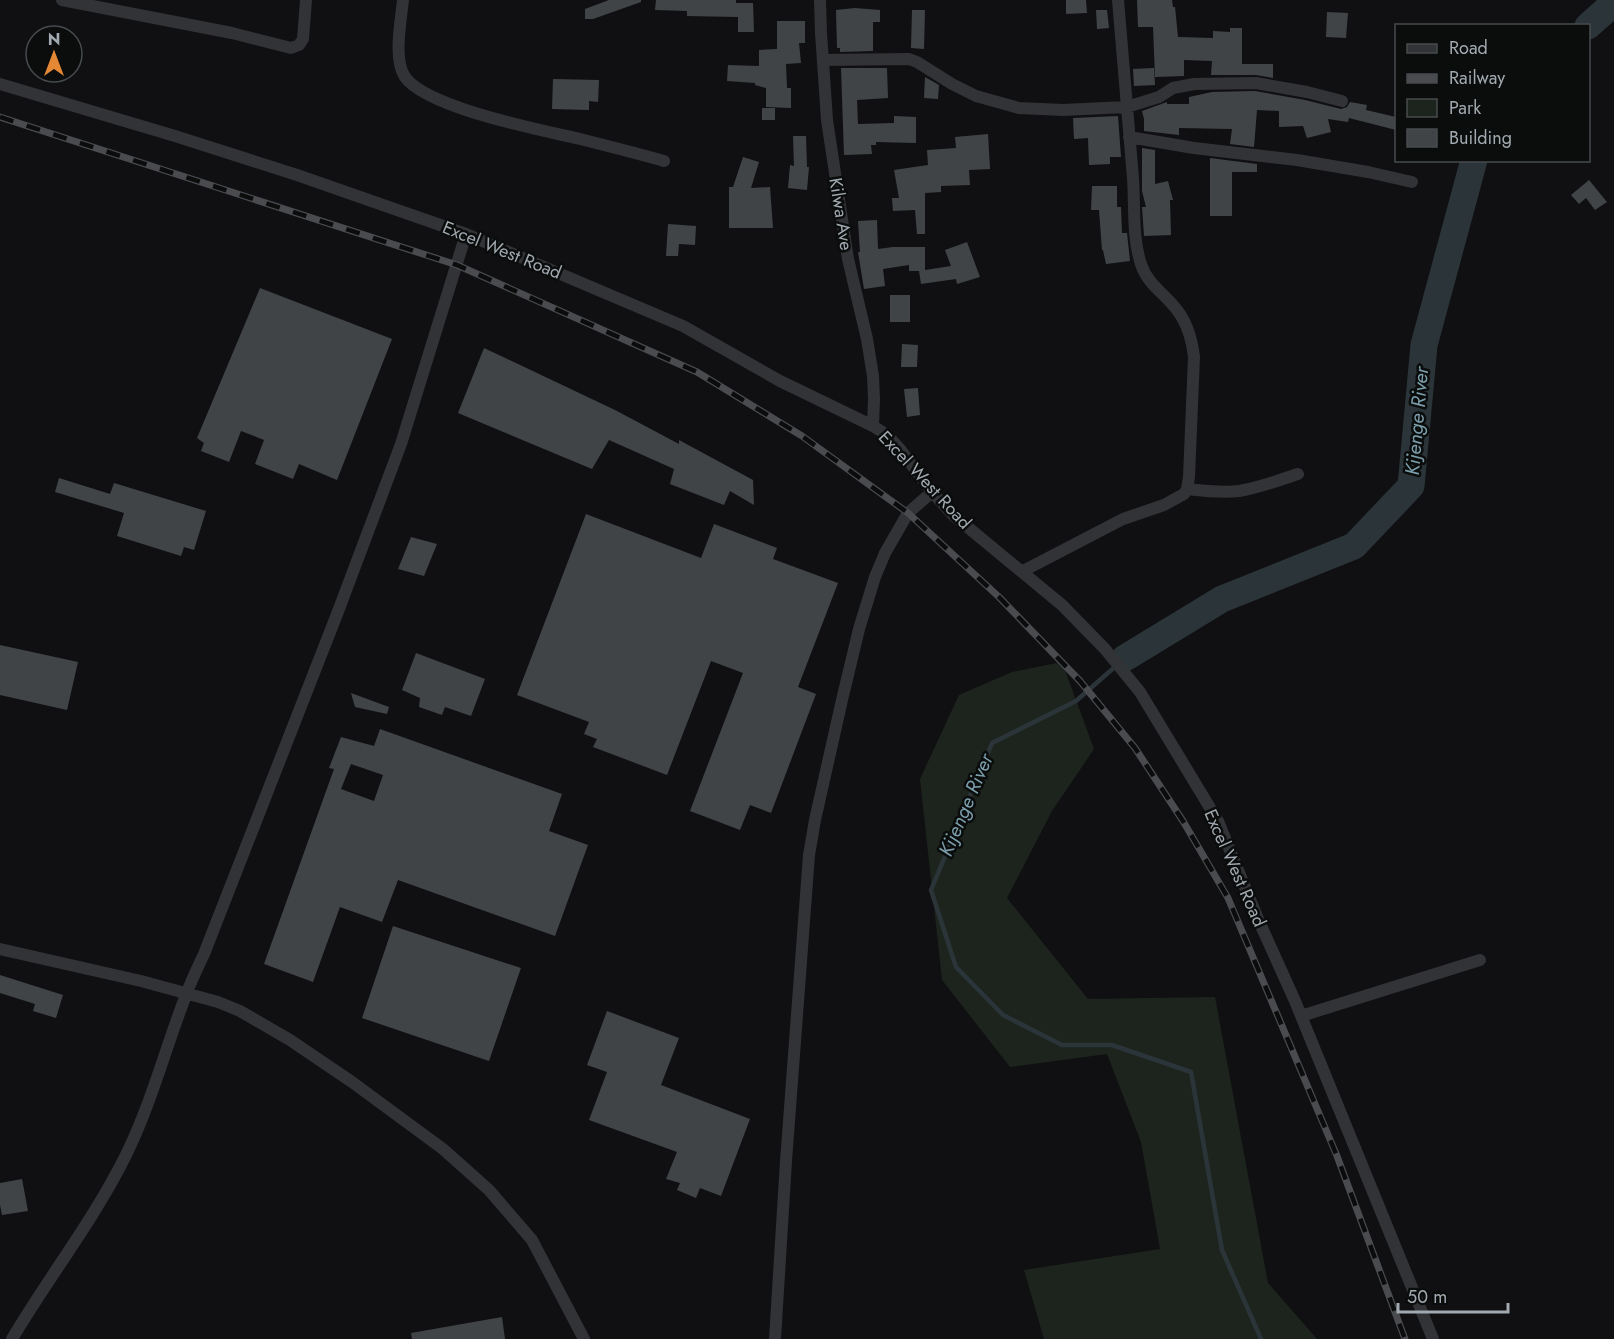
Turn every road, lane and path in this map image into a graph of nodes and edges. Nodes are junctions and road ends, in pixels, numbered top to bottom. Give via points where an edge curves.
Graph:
1 (62, 0) edge
2 (306, 0) edge
3 (403, 0) edge
4 (820, 0) edge
5 (1118, 0) edge
6 (822, 60) junction
7 (0, 84) edge
8 (1342, 100) dead end
9 (1127, 107) junction
10 (1129, 137) junction
11 (664, 161) dead end
12 (1412, 182) dead end
13 (466, 234) junction
14 (873, 426) junction
15 (1298, 474) dead end
16 (1187, 489) junction
17 (932, 492) junction
18 (1023, 571) junction
19 (0, 949) edge
20 (1480, 960) dead end
21 (186, 995) junction
22 (1301, 1016) junction
23 (12, 1339) edge
24 (584, 1339) edge
25 (776, 1339) edge
26 (1433, 1339) edge

1 - 2 street via 291,48 303,39
3 - 11 street via 399,65 416,86 482,115
4 - 6 street, Kilwa Ave
5 - 9 street
6 - 9 street via 909,59 976,96 1019,108
6 - 14 street, Kilwa Ave via 848,259 873,376
7 - 13 street, Excel West Road via 175,136
8 - 9 street via 1256,83 1194,84 1173,88
9 - 10 street
10 - 12 street via 1297,160
10 - 16 street via 1140,262 1145,275 1177,310 1192,339
13 - 14 street, Excel West Road via 683,326 780,381
13 - 21 street via 401,444
14 - 17 street, Excel West Road via 900,449
15 - 16 street via 1239,491
16 - 18 street via 1164,505 1123,519
17 - 18 street, Excel West Road via 953,515
17 - 25 street via 908,513 875,577 859,629 815,820 809,855 786,1161
18 - 22 street, Excel West Road via 1105,649 1140,692 1218,821
19 - 21 street
20 - 22 street
21 - 23 street via 145,1114 125,1157 99,1205
21 - 24 street via 240,1011 352,1082 443,1149 489,1190 532,1240
22 - 26 street, Excel West Road

